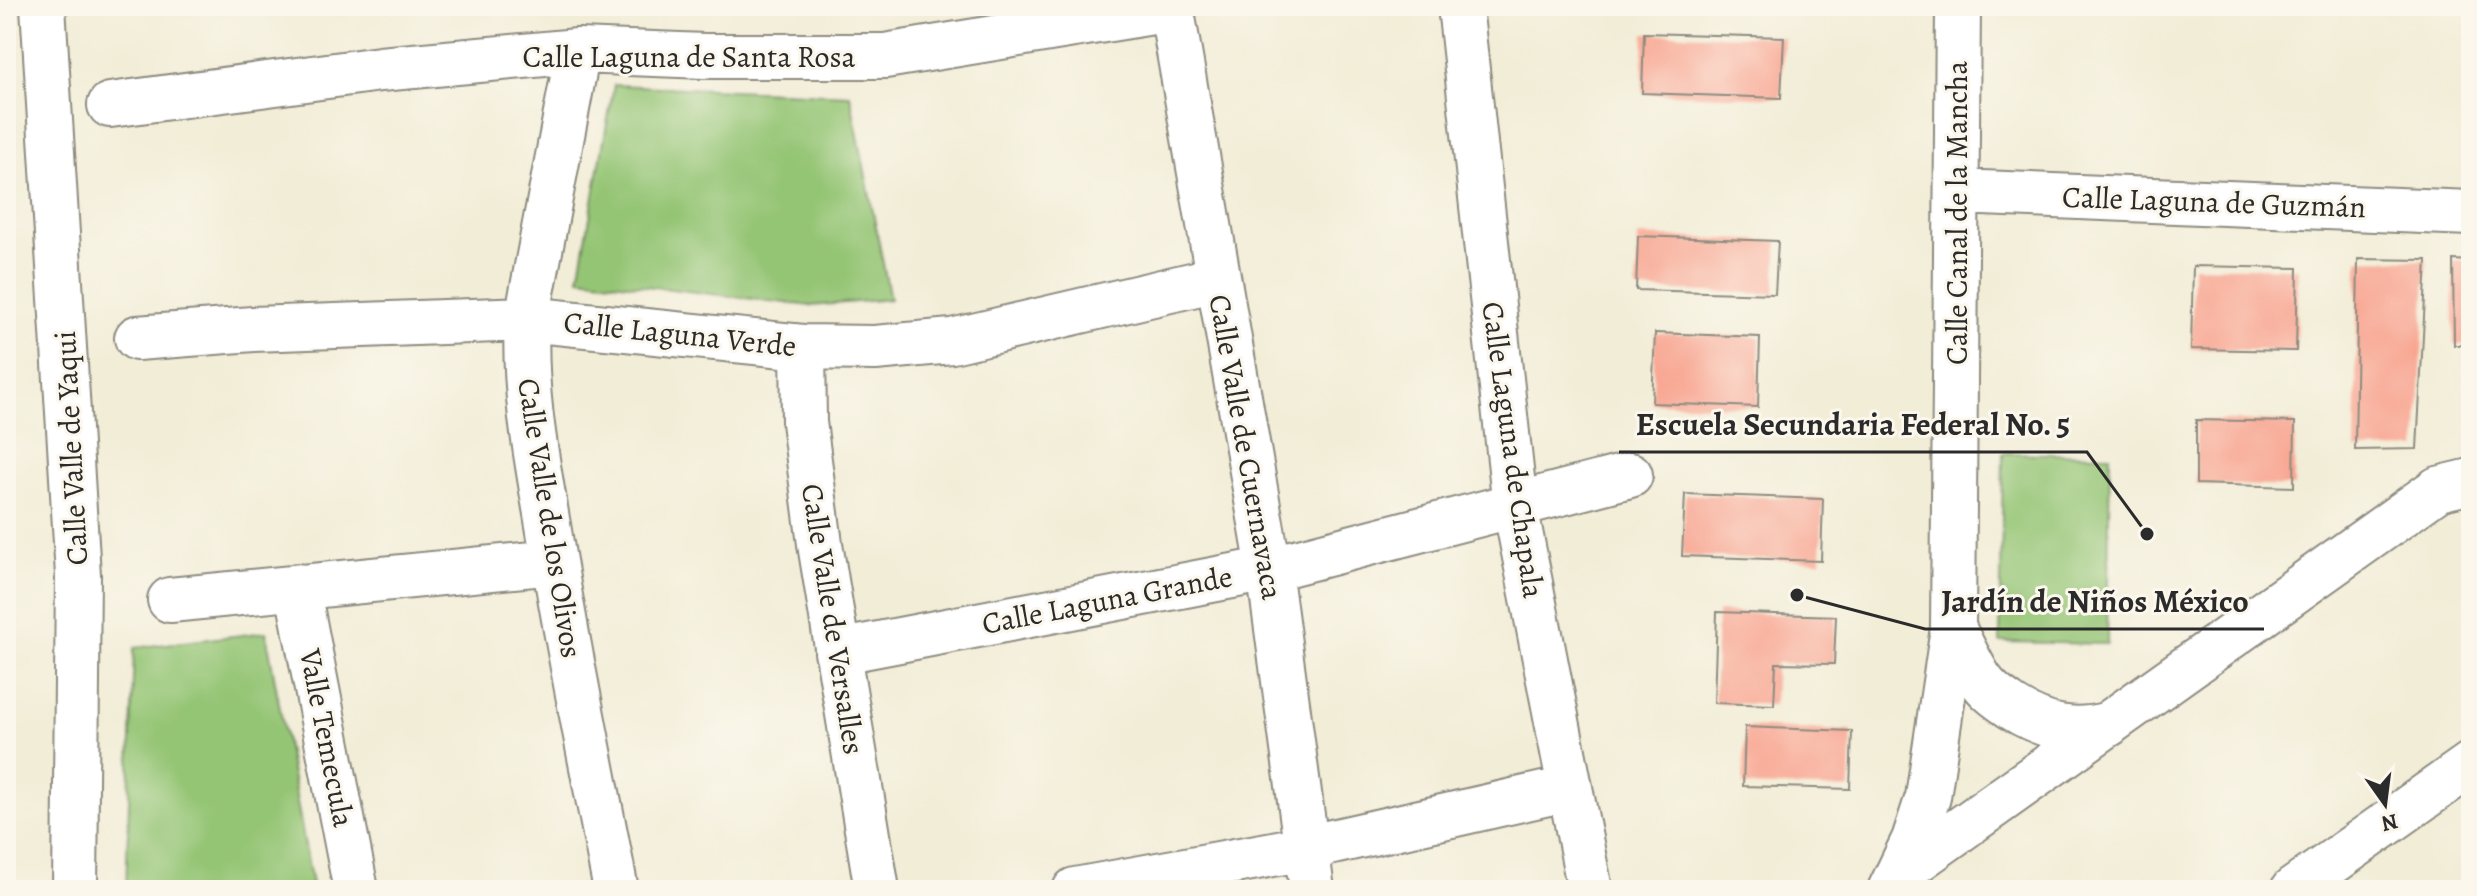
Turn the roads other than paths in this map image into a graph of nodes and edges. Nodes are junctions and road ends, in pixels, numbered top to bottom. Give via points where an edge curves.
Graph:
1 (43, 6) edge
2 (1460, 6) edge
3 (1958, 6) edge
4 (1171, 8) edge
5 (578, 51) junction
6 (110, 105) dead end
7 (1958, 192) junction
8 (2471, 213) edge
9 (1217, 279) junction
10 (527, 319) junction
11 (137, 338) dead end
12 (803, 347) junction
13 (1630, 475) dead end
14 (2470, 480) edge
15 (1515, 506) junction
16 (554, 562) junction
17 (1269, 569) junction
18 (297, 586) junction
19 (170, 600) dead end
20 (1953, 628) junction
21 (837, 652) junction
22 (2109, 724) junction
23 (2471, 764) edge
24 (1570, 788) junction
25 (1306, 848) junction
26 (1895, 882) edge
27 (75, 890) edge
28 (356, 890) edge
29 (616, 890) edge
30 (877, 890) edge
31 (1075, 890) edge
32 (1312, 890) edge
33 (1590, 890) edge
34 (2293, 890) edge

1 - 27 street, Calle Valle de Yaqui via 78,575
2 - 15 street, Calle Laguna de Chapala
3 - 7 street, Calle Canal de la Mancha
4 - 5 street, Calle Laguna de Santa Rosa via 885,56
4 - 9 street, Calle Valle de Cuernavaca
5 - 6 street, Calle Laguna de Santa Rosa via 380,69
5 - 10 street, Calle Valle de los Olivos
7 - 8 street, Calle Laguna de Guzmán
7 - 20 street, Calle Canal de la Mancha
9 - 12 street, Calle Laguna Verde via 952,341
9 - 17 street, Calle Valle de Cuernavaca
10 - 11 street, Calle Laguna Verde
10 - 12 street, Calle Laguna Verde
10 - 16 street, Calle Valle de los Olivos via 531,422
12 - 21 street, Calle Valle de Versalles via 804,422
13 - 15 street, Calle Laguna Grande
14 - 22 street via 2438,489
15 - 17 street, Calle Laguna Grande
15 - 24 street, Calle Laguna de Chapala
16 - 18 street
16 - 29 street, Calle Valle de los Olivos
17 - 21 street, Calle Laguna Grande
17 - 25 street, Calle Valle de Cuernavaca
18 - 19 street
18 - 28 street, Valle Temecula
20 - 22 street via 1986,687 2025,716 2068,731
20 - 26 street, Calle Canal de la Mancha via 1928,797
21 - 30 street, Calle Valle de Versalles
22 - 26 street
23 - 34 street
24 - 25 street
24 - 33 street, Calle Laguna de Chapala
25 - 31 street
25 - 32 street, Calle Valle de Cuernavaca

